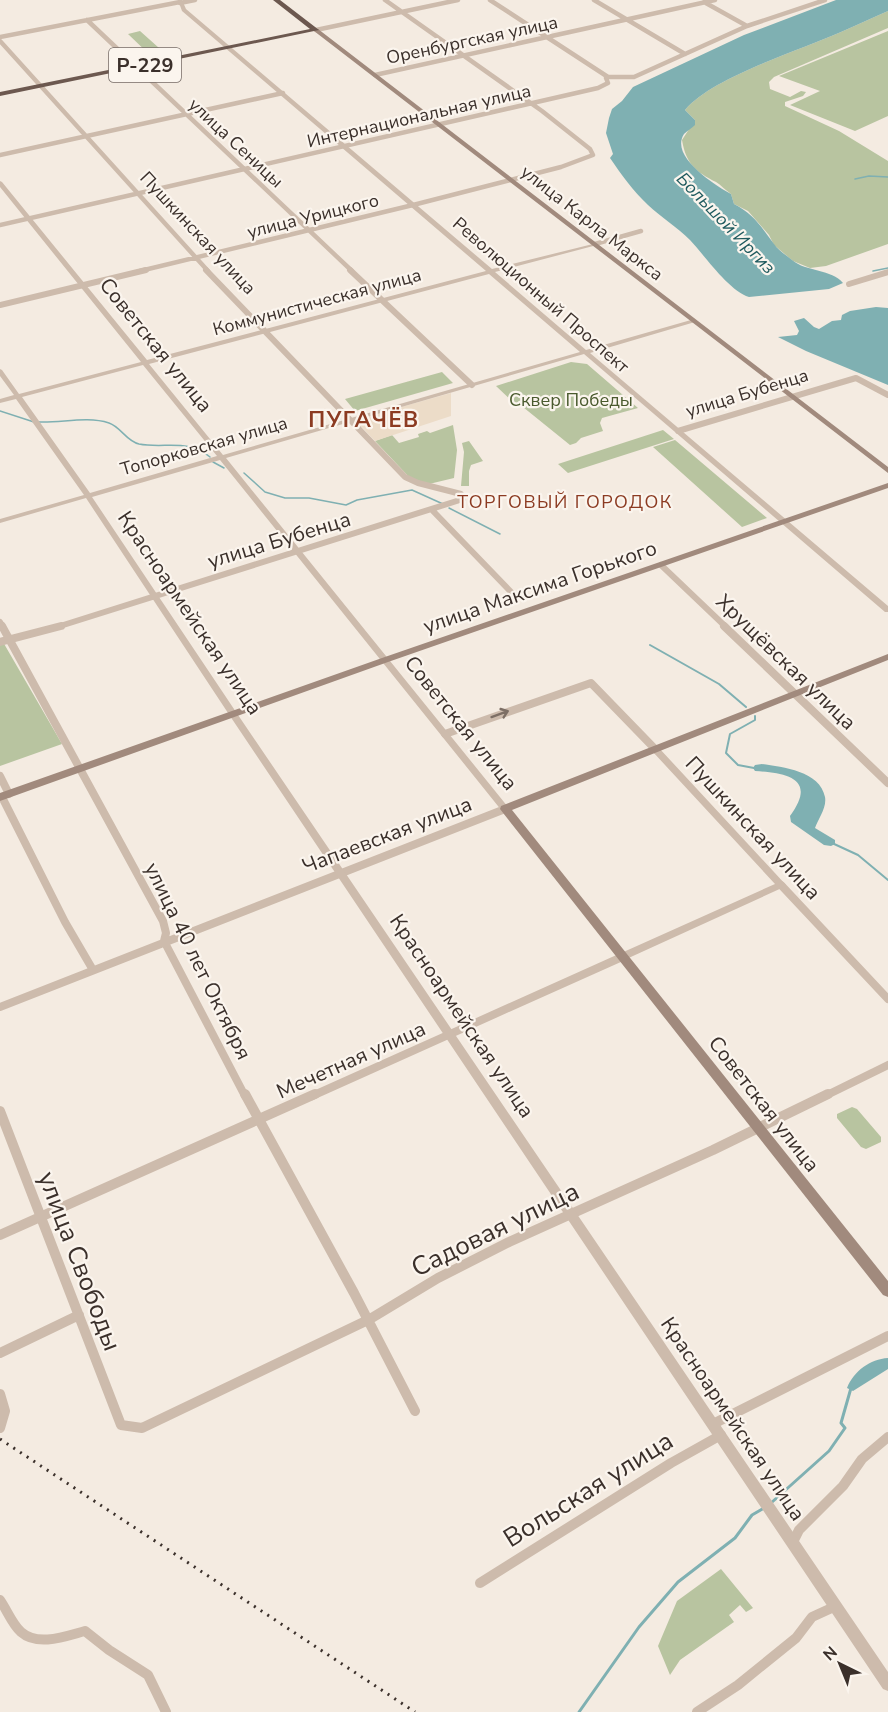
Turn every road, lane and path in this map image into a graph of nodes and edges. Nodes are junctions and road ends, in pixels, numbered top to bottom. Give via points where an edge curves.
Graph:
1 (195, 0) edge
2 (276, 0) edge
3 (385, 0) edge
4 (458, 0) edge
5 (490, 0) edge
6 (594, 0) edge
7 (715, 0) edge
8 (825, 0) edge
9 (702, 1) edge
10 (180, 2) edge
11 (402, 12) junction
12 (627, 19) junction
13 (87, 20) junction
14 (747, 26) junction
15 (316, 30) junction
16 (547, 37) junction
17 (0, 39) edge
18 (227, 47) junction
19 (685, 54) junction
20 (463, 56) junction
21 (137, 67) junction
22 (375, 75) junction
23 (608, 77) junction
24 (42, 86) junction
25 (283, 93) junction
26 (0, 94) edge
27 (531, 103) junction
28 (186, 115) junction
29 (440, 125) junction
30 (87, 136) junction
31 (345, 146) junction
32 (0, 155) edge
33 (245, 170) junction
34 (511, 180) junction
35 (0, 183) edge
36 (139, 194) junction
37 (413, 205) junction
38 (29, 219) junction
39 (0, 225) edge
40 (309, 230) junction
41 (641, 231) dead end
42 (594, 244) junction
43 (195, 258) junction
44 (491, 272) junction
45 (888, 272) edge
46 (849, 284) dead end
47 (82, 285) junction
48 (382, 300) junction
49 (0, 305) edge
50 (693, 321) junction
51 (266, 331) junction
52 (584, 352) junction
53 (144, 362) junction
54 (0, 371) edge
55 (472, 385) junction
56 (888, 395) edge
57 (17, 396) junction
58 (790, 396) junction
59 (0, 401) edge
60 (349, 419) junction
61 (678, 431) junction
62 (222, 456) junction
63 (888, 471) edge
64 (888, 485) edge
65 (88, 496) junction
66 (463, 499) joint
67 (432, 510) junction
68 (0, 521) edge
69 (784, 521) junction
70 (298, 551) junction
71 (661, 565) junction
72 (514, 595) dead end
73 (155, 596) junction
74 (888, 610) edge
75 (0, 622) edge
76 (9, 639) junction
77 (0, 642) edge
78 (888, 657) edge
79 (385, 660) junction
80 (795, 694) junction
81 (232, 714) junction
82 (445, 734) junction
83 (656, 750) junction
84 (78, 768) junction
85 (0, 776) edge
86 (888, 783) edge
87 (4, 796) edge
88 (505, 809) junction
89 (341, 872) junction
90 (781, 885) junction
91 (164, 941) junction
92 (622, 957) junction
93 (93, 970) junction
94 (888, 999) edge
95 (0, 1007) edge
96 (451, 1035) junction
97 (888, 1065) edge
98 (0, 1111) edge
99 (259, 1121) junction
100 (761, 1129) junction
101 (572, 1214) junction
102 (39, 1216) junction
103 (0, 1235) edge
104 (888, 1291) edge
105 (79, 1315) junction
106 (370, 1319) junction
107 (888, 1336) edge
108 (0, 1353) edge
109 (0, 1394) edge
110 (415, 1411) dead end
111 (713, 1424) junction
112 (122, 1425) joint
113 (0, 1428) edge
114 (721, 1435) junction
115 (888, 1437) edge
116 (790, 1538) junction
117 (480, 1583) dead end
118 (0, 1600) edge
119 (836, 1606) junction
120 (888, 1684) edge
121 (166, 1712) edge
122 (697, 1712) edge

1 - 10 street
2 - 15 highway, улица Карла Маркса
3 - 11 street
4 - 11 street
5 - 16 street
6 - 12 street
7 - 9 street, Оренбургская улица
8 - 14 street, Интернациональная улица
9 - 12 street, Оренбургская улица
9 - 14 street
10 - 13 street
10 - 18 street, Революционный Проспект via 184,10
11 - 15 street
11 - 20 street
12 - 16 street, Оренбургская улица
12 - 19 street
13 - 17 street
13 - 21 street, улица Сеницы
14 - 19 street, Интернациональная улица
15 - 18 highway, Р-229
15 - 22 main road, улица Карла Маркса
16 - 20 street, Оренбургская улица
16 - 23 street
17 - 24 street, Пушкинская улица
18 - 21 highway, Р-229
18 - 25 street, Революционный Проспект
19 - 23 street, Интернациональная улица via 634,77
20 - 22 street, Оренбургская улица
20 - 27 street
21 - 24 highway, Р-229
21 - 28 street, улица Сеницы
22 - 29 main road, улица Карла Маркса
23 - 27 street, Интернациональная улица via 608,83 598,88
24 - 26 highway, Р-229
24 - 30 street, Пушкинская улица
25 - 28 street
25 - 31 street, Революционный Проспект
27 - 29 street, Интернациональная улица
27 - 34 street, улица Урицкого via 594,153 580,162
28 - 30 street
28 - 33 street, улица Сеницы
29 - 31 street, Интернациональная улица
29 - 34 main road, улица Карла Маркса
30 - 32 street
30 - 36 street, Пушкинская улица
31 - 33 street, Интернациональная улица
31 - 37 street, Революционный Проспект
33 - 36 street, Интернациональная улица
33 - 40 street, улица Сеницы
34 - 37 street, улица Урицкого
34 - 42 main road, улица Карла Маркса
35 - 38 street, Советская улица
36 - 38 street, Интернациональная улица
36 - 43 street, Пушкинская улица
37 - 40 street, улица Урицкого
37 - 44 street, Революционный Проспект
38 - 39 street, Интернациональная улица
38 - 47 street, Советская улица
40 - 43 street, улица Урицкого
40 - 48 street, улица Сеницы
41 - 42 street, Коммунистическая улица
42 - 44 street, Коммунистическая улица
42 - 50 main road, улица Карла Маркса
43 - 47 street, улица Урицкого
43 - 51 street, Пушкинская улица
44 - 48 street, Коммунистическая улица
44 - 52 street, Революционный Проспект
45 - 46 street
47 - 49 street, улица Урицкого
47 - 53 street, Советская улица
48 - 51 street, Коммунистическая улица
48 - 55 street, улица Сеницы
50 - 52 street, Топорковская улица
50 - 58 main road, улица Карла Маркса
51 - 53 street, Коммунистическая улица
51 - 60 street, Пушкинская улица
52 - 55 street, Топорковская улица
52 - 61 street, Революционный Проспект
53 - 57 street, Коммунистическая улица
53 - 62 street, Советская улица
54 - 57 street, Красноармейская улица
55 - 60 street, Топорковская улица
56 - 58 street, улица Бубенца via 856,378
57 - 59 street, Коммунистическая улица
57 - 65 street, Красноармейская улица
58 - 61 street, улица Бубенца
58 - 63 main road, улица Карла Маркса
60 - 62 street, Топорковская улица
60 - 66 street, Пушкинская улица via 405,477 462,494
61 - 69 street, Революционный Проспект
62 - 65 street, Топорковская улица
62 - 70 street, Советская улица
64 - 69 main road, улица Максима Горького
65 - 68 street, Топорковская улица
65 - 73 street, Красноармейская улица
66 - 67 street, улица Бубенца
67 - 70 street, улица Бубенца
67 - 72 street
69 - 71 main road, улица Максима Горького
69 - 74 street, Революционный Проспект
70 - 73 street, улица Бубенца
70 - 79 street, Советская улица
71 - 79 main road, улица Максима Горького
71 - 80 street, Хрущёвская улица
73 - 76 street, улица Бубенца
73 - 81 street, Красноармейская улица
75 - 76 street, улица 40 лет Октября
76 - 77 street, улица Бубенца
76 - 84 street, улица 40 лет Октября
78 - 80 main road, Чапаевская улица
79 - 81 main road, улица Максима Горького
79 - 82 street, Советская улица
80 - 83 main road, Чапаевская улица
80 - 86 street, Хрущёвская улица
81 - 84 main road, улица Максима Горького
81 - 89 street, Красноармейская улица
82 -> 83 street, Пушкинская улица via 591,682
82 - 88 street, Советская улица
83 - 88 main road, Чапаевская улица
83 - 90 street, Пушкинская улица
84 - 87 main road, улица Максима Горького
84 - 91 street, улица 40 лет Октября via 163,921
85 - 87 street
87 - 93 street via 65,922
88 - 89 street, Чапаевская улица
88 - 92 main road, Советская улица
89 - 91 street, Чапаевская улица
89 - 96 street, Красноармейская улица
90 - 92 street, Мечетная улица
90 - 94 street, Пушкинская улица
91 - 93 street, Чапаевская улица
91 - 99 street, улица 40 лет Октября
92 - 96 street, Мечетная улица
92 - 100 main road, Советская улица
93 - 95 street, Чапаевская улица
96 - 99 street, Мечетная улица
96 - 101 street, Красноармейская улица
97 - 100 street, Садовая улица
98 - 102 street, улица Свободы
99 - 102 street, Мечетная улица
99 - 106 street, улица 40 лет Октября
100 - 101 street, Садовая улица
100 - 104 main road, Советская улица
101 - 106 street, Садовая улица via 402,1298
101 - 111 street, Красноармейская улица
102 - 103 street, Мечетная улица
102 - 105 street, улица Свободы
105 - 108 street
105 - 112 street, улица Свободы
106 - 110 street, улица 40 лет Октября
106 - 112 street, Садовая улица via 142,1428
107 - 111 street
109 - 113 street via 6,1416
111 - 114 street, Красноармейская улица
114 - 116 street, Красноармейская улица
114 - 117 street, Вольская улица
115 - 116 street
116 - 119 street, Красноармейская улица
118 - 121 street via 20,1631 34,1640 85,1631 148,1675
119 - 120 street, Красноармейская улица
119 - 122 street via 812,1617 780,1651

